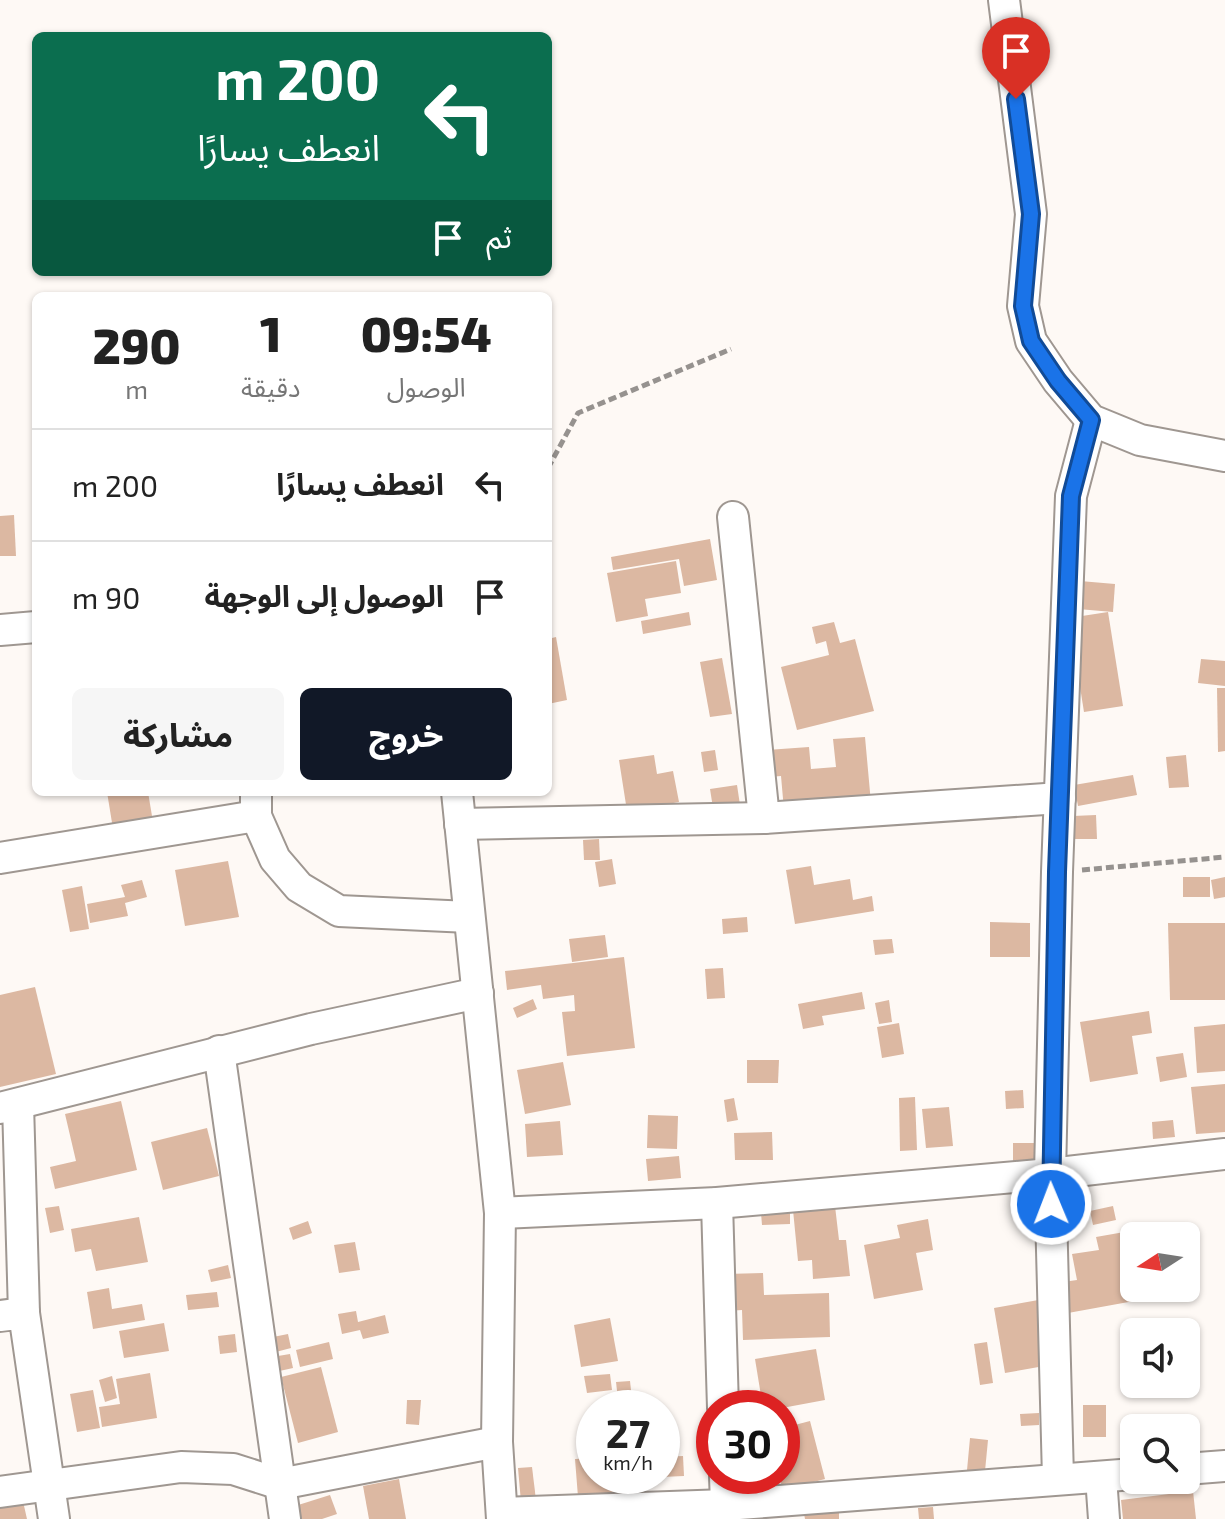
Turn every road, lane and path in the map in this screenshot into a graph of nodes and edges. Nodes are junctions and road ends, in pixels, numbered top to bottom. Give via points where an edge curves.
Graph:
1 (1004, 0) edge
2 (731, 349) dead end
3 (1091, 420) junction
4 (1225, 456) edge
5 (552, 461) edge
6 (733, 517) dead end
7 (32, 627) edge
8 (0, 630) edge
9 (457, 796) edge
10 (1060, 798) junction
11 (256, 804) edge
12 (764, 818) junction
13 (460, 824) junction
14 (1225, 857) edge
15 (0, 858) edge
16 (1057, 872) junction
17 (469, 917) junction
18 (478, 993) junction
19 (219, 1051) junction
20 (9, 1106) edge
21 (1225, 1154) edge
22 (1050, 1174) junction
23 (717, 1203) junction
24 (500, 1213) junction
25 (12, 1314) edge
26 (722, 1390) edge
27 (497, 1442) junction
28 (1225, 1466) edge
29 (1200, 1468) edge
30 (1120, 1475) edge
31 (1101, 1477) junction
32 (1058, 1478) junction
33 (280, 1484) junction
34 (48, 1485) junction
35 (800, 1487) edge
36 (0, 1492) edge
37 (696, 1493) edge
38 (502, 1516) edge
39 (54, 1519) edge
40 (285, 1519) edge
41 (1104, 1519) edge

1 - 3 street via 1031,214 1023,306 1031,341
2 - 5 path via 578,413
3 - 4 street via 1140,440
3 - 10 street via 1071,496
6 - 12 street
7 - 8 street
9 - 13 street
10 - 12 street
10 - 16 street
11 - 15 street
11 - 17 street via 275,859 299,887 339,911
12 - 13 street
13 - 17 street
14 - 16 path
16 - 22 street
17 - 18 street
18 - 19 street
18 - 24 street
19 - 20 street
19 - 33 street
20 - 25 street
21 - 22 street
22 - 23 street
22 - 32 street
23 - 24 street
23 - 26 street
24 - 27 street
25 - 34 street
27 - 33 street
27 - 38 street
28 - 29 street
30 - 31 street
31 - 32 street
31 - 41 street
32 - 35 street
33 - 34 street via 233,1469 181,1467
33 - 40 street
34 - 36 street
34 - 39 street
37 - 38 street

